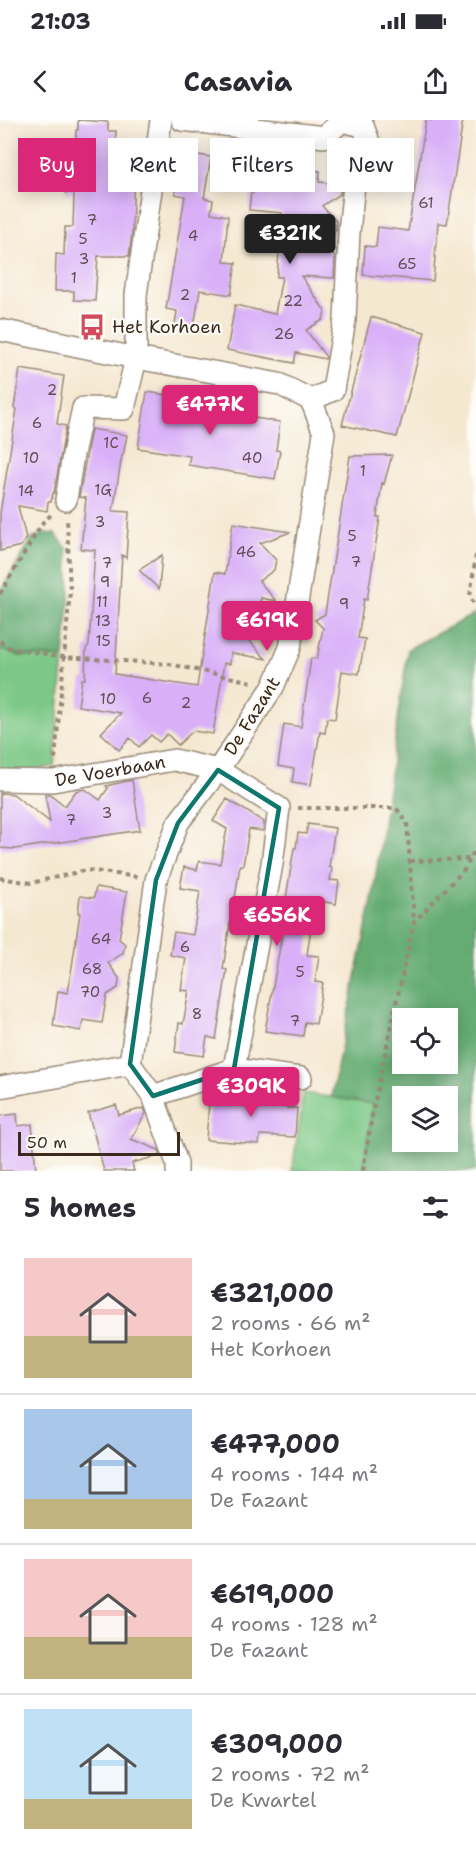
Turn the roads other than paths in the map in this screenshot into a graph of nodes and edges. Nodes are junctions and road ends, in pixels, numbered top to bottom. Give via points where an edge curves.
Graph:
1 (161, 120) edge
2 (182, 120) edge
3 (0, 330) edge
4 (136, 358) junction
5 (311, 400) junction
6 (66, 500) road end
7 (218, 770) junction
8 (0, 780) edge
9 (130, 1064) junction
10 (234, 1069) junction
11 (301, 1078) dead end
12 (0, 1086) edge
13 (153, 1096) junction
14 (177, 1171) edge

1 - 4 street via 136,295
2 - 5 street via 324,137 342,121 363,126 371,147 355,175 345,320 333,390
3 - 4 street
4 - 5 street via 279,384
4 - 6 street via 124,409 83,408
5 - 7 street, De Fazant via 324,433 290,648 273,687
7 - 8 street, De Voerbaan via 174,760 54,781
7 - 9 street, De Fazant via 178,823 156,880
7 - 10 street, De Voerbaan via 279,808
9 - 12 street
9 - 13 street
10 - 11 street
10 - 13 street
13 - 14 street

